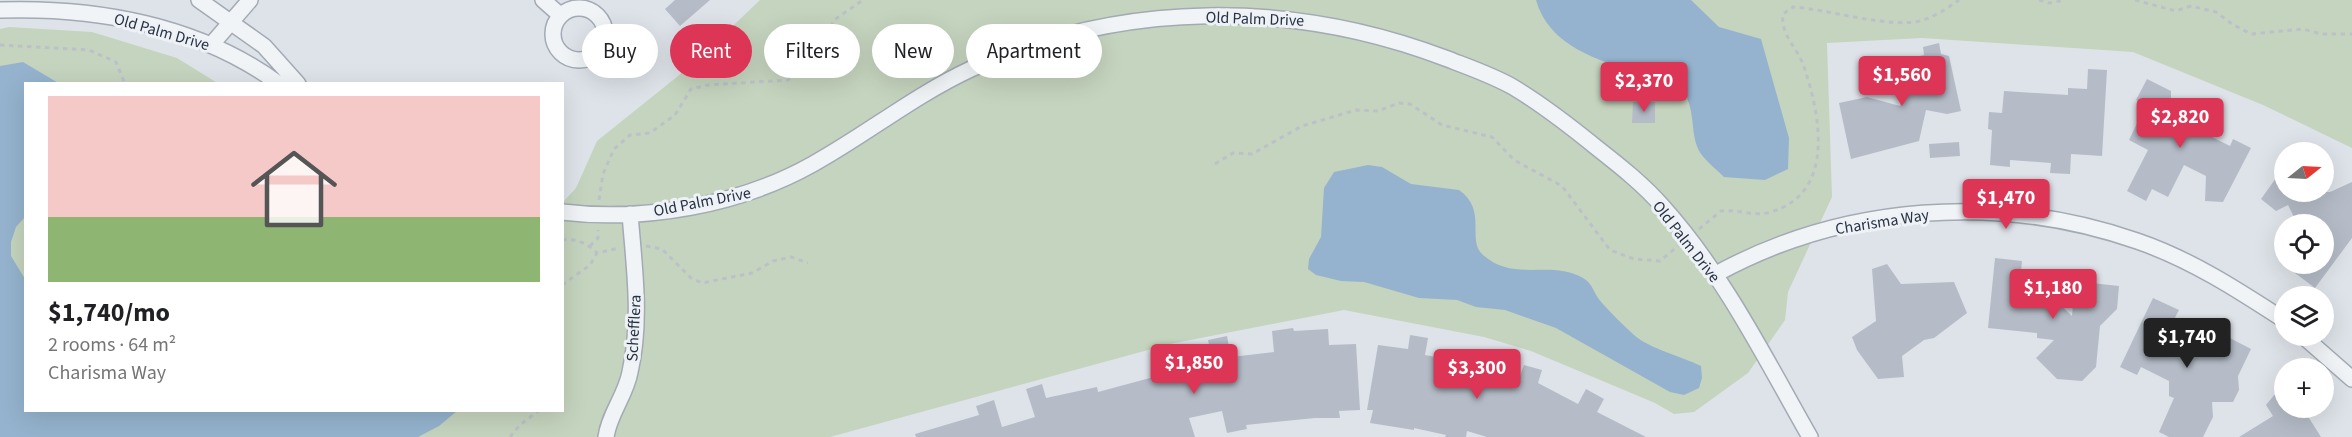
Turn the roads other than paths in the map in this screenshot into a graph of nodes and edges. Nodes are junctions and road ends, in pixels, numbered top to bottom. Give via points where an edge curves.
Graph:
1 (200, 0) edge
2 (250, 0) edge
3 (543, 0) edge
4 (0, 10) edge
5 (560, 15) dead end
6 (231, 22) junction
7 (212, 44) junction
8 (276, 82) edge
9 (296, 82) edge
10 (564, 212) edge
11 (630, 214) junction
12 (1716, 274) junction
13 (2274, 315) edge
14 (2315, 346) edge
15 (2352, 379) edge
16 (606, 437) edge
17 (1810, 437) edge

1 - 6 street, Old Palm Drive
2 - 6 street
3 - 5 street
4 - 7 street, Old Palm Drive via 49,9 120,17
6 - 7 street
6 - 9 street, Old Palm Drive via 264,46
7 - 8 street, Old Palm Drive
10 - 11 street, Old Palm Drive
11 - 12 street, Old Palm Drive via 695,206 753,192 812,165 952,79 1035,44 1098,27 1167,17 1290,17 1353,28 1413,46 1510,85 1563,120 1616,163 1662,206
11 - 16 street, Schefflera via 637,304 630,373
12 - 13 street, Charisma Way via 1755,253 1808,234 1862,221 1970,211 2027,215 2139,241 2204,271
12 - 17 street, Old Palm Drive
14 - 15 street

